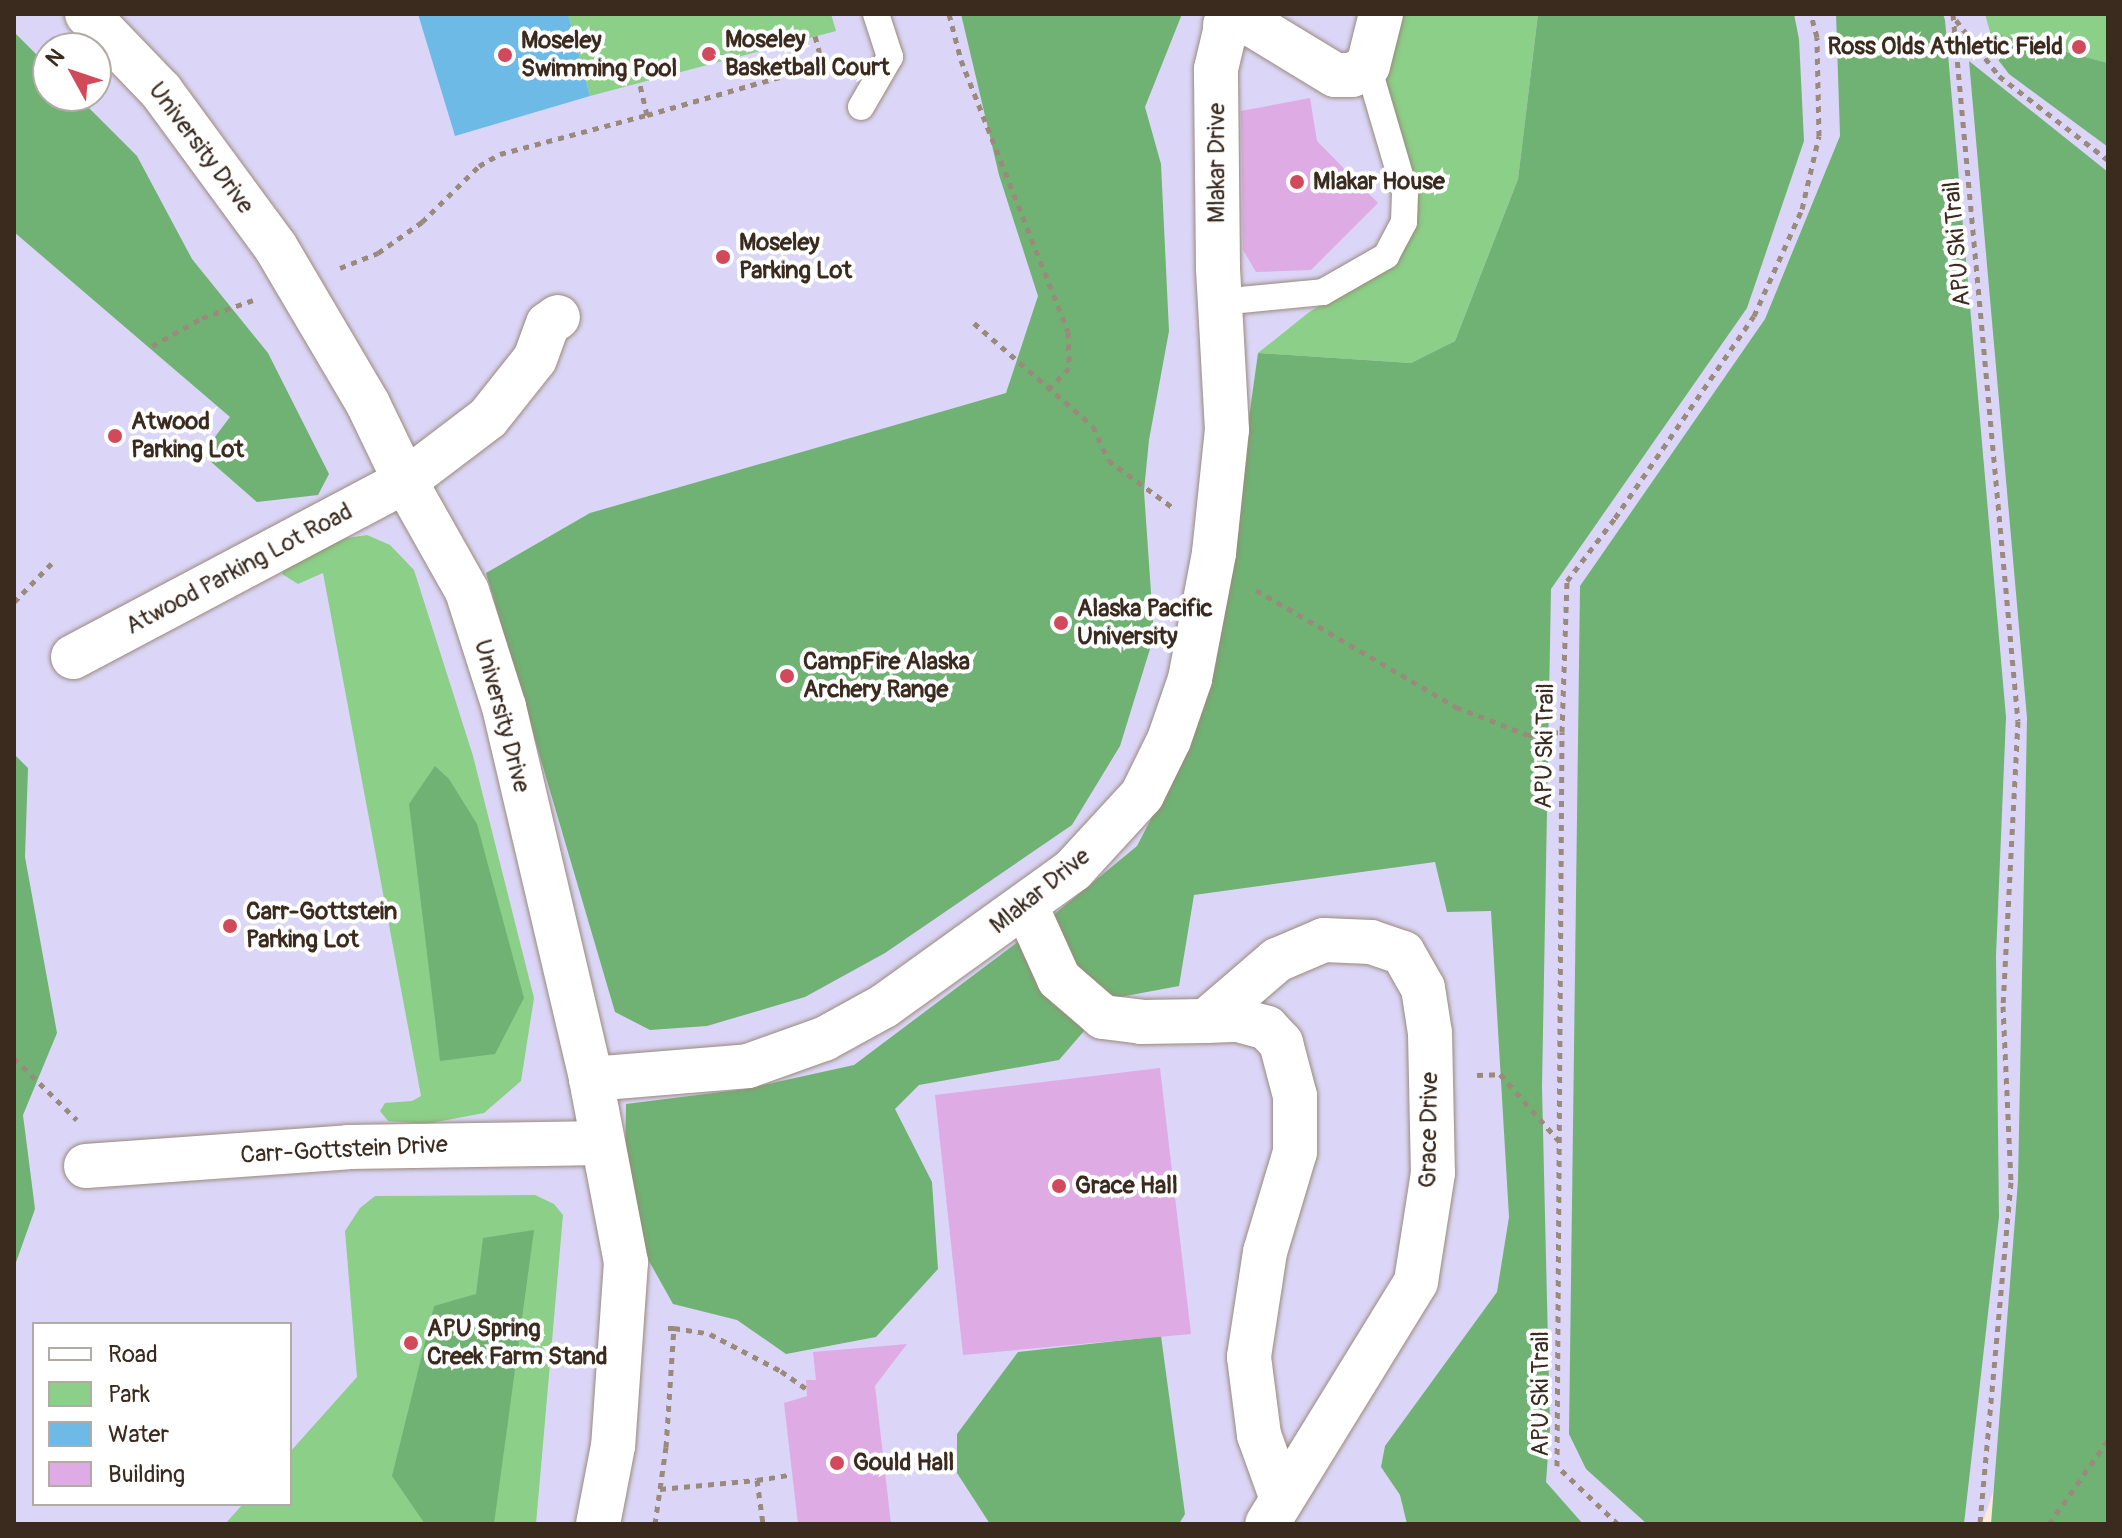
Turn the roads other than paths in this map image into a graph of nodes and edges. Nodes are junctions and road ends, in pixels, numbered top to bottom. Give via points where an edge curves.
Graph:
1 (876, 14) edge
2 (1381, 14) edge
3 (103, 19) edge
4 (1227, 20) edge
5 (1368, 66) junction
6 (861, 107) dead end
7 (1220, 302) junction
8 (558, 317) dead end
9 (405, 481) junction
10 (73, 657) dead end
11 (1026, 906) junction
12 (1206, 1021) junction
13 (591, 1079) junction
14 (602, 1143) junction
15 (86, 1166) road end
16 (1274, 1512) edge
17 (598, 1524) edge

1 - 6 lane via 890,57
2 - 5 street
3 - 9 street, University Drive via 275,246 368,404
4 - 5 street, Mlakar Drive via 1251,24 1335,75 1352,75
4 - 7 street, Mlakar Drive via 1216,69
5 - 7 lane via 1405,192 1404,222 1386,256 1323,292
7 - 11 street, Mlakar Drive via 1227,430 1213,559 1190,679 1142,795 1073,870
8 - 9 street, Atwood Parking Lot Road via 548,324 535,359 488,418
9 - 10 street, Atwood Parking Lot Road
9 - 13 street, University Drive via 467,591 504,707
11 - 12 street, Grace Drive via 1059,979 1103,1017
11 - 13 street, Mlakar Drive via 884,1006 824,1039 748,1066
12 - 16 street, Grace Drive via 1238,1020 1267,1028 1281,1043 1295,1096 1295,1152 1265,1252 1249,1357
12 - 16 street, Grace Drive via 1277,960 1324,940 1371,942 1403,953 1423,988 1433,1173 1416,1282
13 - 14 street, University Drive
14 - 15 street, Carr-Gottstein Drive via 348,1147
14 - 17 street, University Drive via 626,1262 613,1446

